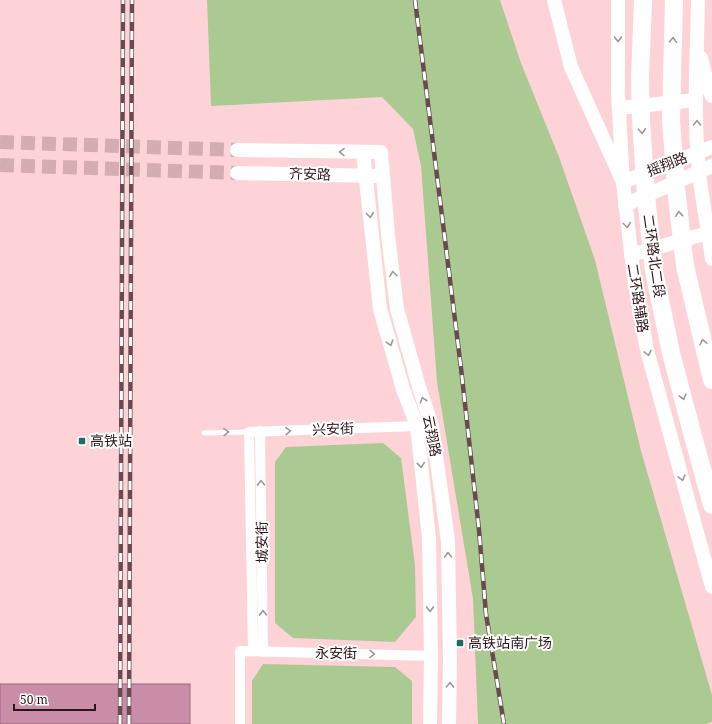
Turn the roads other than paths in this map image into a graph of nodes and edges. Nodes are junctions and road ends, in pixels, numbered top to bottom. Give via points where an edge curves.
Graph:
1 (554, 0) edge
2 (618, 0) edge
3 (643, 0) edge
4 (674, 0) edge
5 (698, 0) edge
6 (697, 34) junction
7 (712, 96) edge
8 (696, 100) junction
9 (619, 108) junction
10 (712, 147) edge
11 (237, 150) tunnel mouth
12 (363, 152) junction
13 (381, 152) joint
14 (698, 153) junction
15 (706, 169) edge
16 (237, 172) tunnel mouth
17 (366, 176) junction
18 (384, 176) junction
19 (623, 182) junction
20 (625, 205) junction
21 (708, 233) junction
22 (631, 255) junction
23 (712, 259) edge
24 (712, 380) edge
25 (417, 426) junction
26 (249, 432) junction
27 (260, 432) junction
28 (204, 433) dead end
29 (712, 506) edge
30 (712, 587) edge
31 (258, 651) junction
32 (431, 656) junction
33 (240, 724) edge
34 (430, 724) edge
35 (449, 724) edge

1 - 19 street via 571,67
2 -> 9 street, 二环路辅路
3 -> 29 highway, 二环路北二段 via 641,120 654,271 672,353
24 -> 4 highway, 二环路北二段 via 684,266 676,188 671,120
5 - 6 street
6 - 7 street via 708,90
6 - 8 street
8 - 9 street
14 -> 8 street
9 - 19 street, 二环路辅路
10 - 14 street, 摇翔路
12 -> 11 street, 齐安路
12 - 13 street, 齐安路
12 - 17 street, 云翔路
13 - 18 street, 云翔路
14 - 15 street
14 - 19 street, 摇翔路
15 - 20 street, 摇翔路
15 - 21 street
16 - 17 street, 齐安路
17 - 18 street, 齐安路
17 -> 25 street, 云翔路 via 380,310 403,389
35 -> 18 street, 云翔路 via 448,541 432,426 397,309
19 - 20 street, 二环路辅路
20 -> 22 street, 二环路辅路
21 - 22 street
21 - 23 street
22 -> 30 street, 二环路辅路 via 647,350
27 -> 25 street, 兴安街
25 -> 32 street, 云翔路 via 429,538
26 - 27 street, 兴安街
28 -> 26 lane
26 - 31 street, 城安街
31 -> 27 street, 城安街
31 -> 32 street, 永安街
31 - 33 street, 永安街 via 240,651
32 - 34 street, 云翔路

